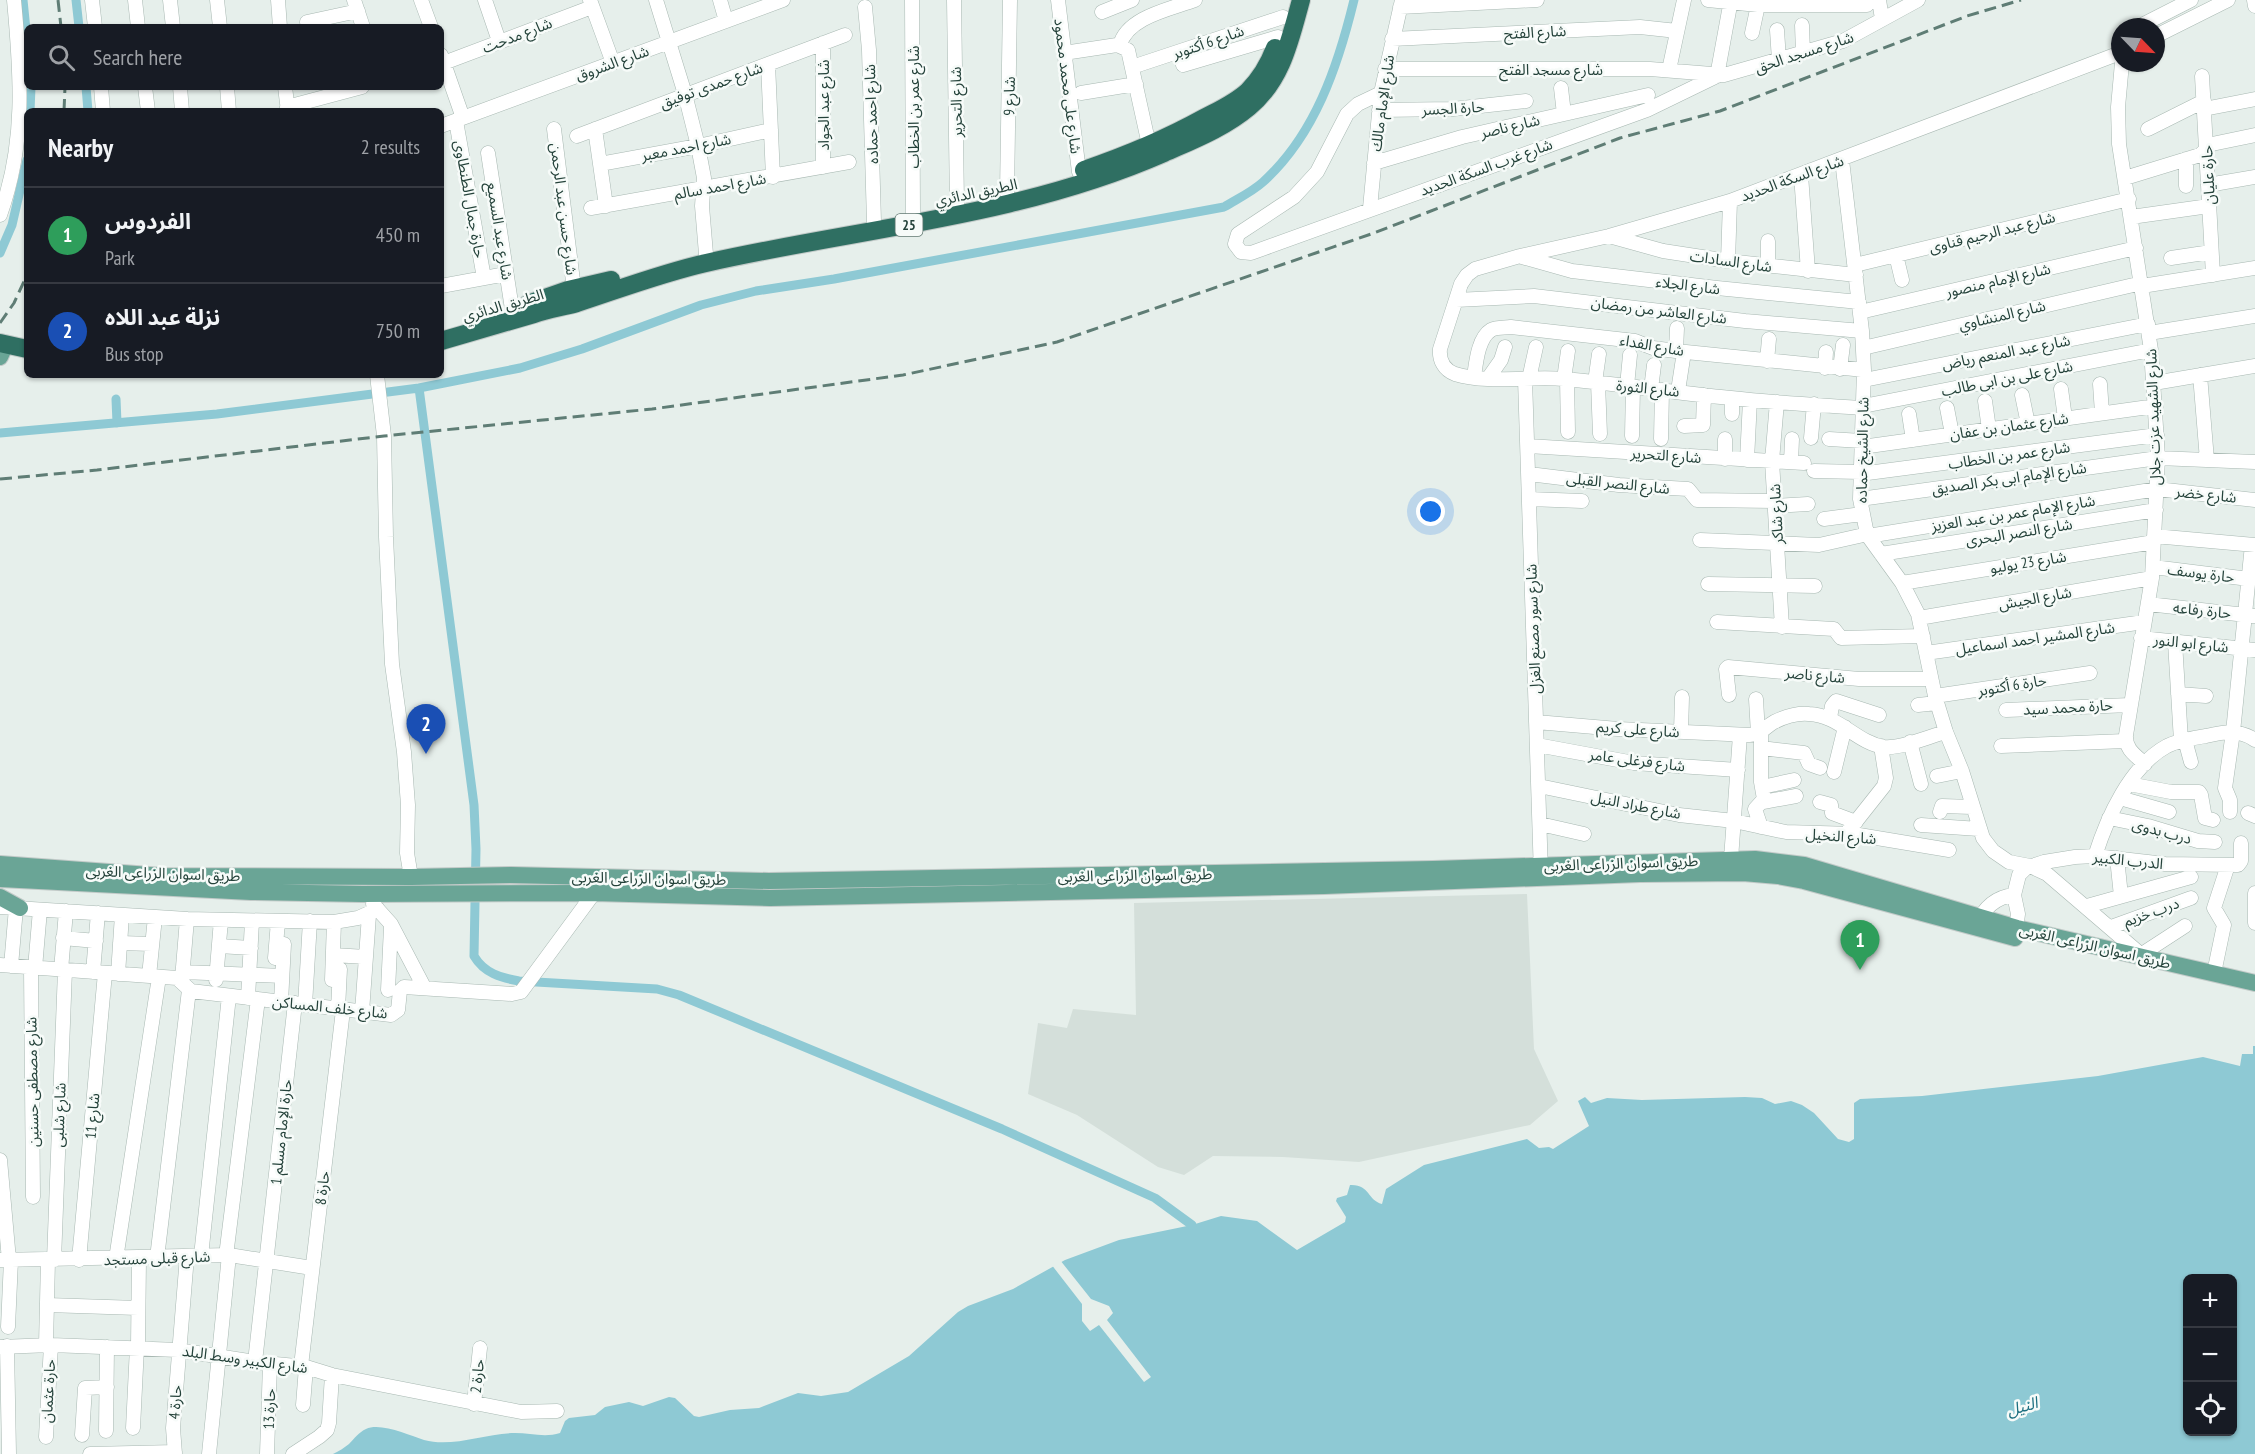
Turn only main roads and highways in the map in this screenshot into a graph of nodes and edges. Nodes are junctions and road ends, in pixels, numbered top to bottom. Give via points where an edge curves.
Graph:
1 (1300, 0) edge
2 (1286, 8) edge
3 (580, 292) junction
4 (556, 301) junction
5 (444, 330) edge
6 (444, 340) edge
7 (24, 349) edge
8 (2, 351) edge
9 (24, 359) edge
10 (0, 864) edge
11 (1779, 868) junction
12 (1541, 872) junction
13 (1324, 878) junction
14 (0, 879) edge
15 (769, 881) junction
16 (0, 897) edge
17 (770, 898) junction
18 (18, 908) road end
19 (2015, 933) junction
20 (2255, 983) edge
21 (2255, 993) edge

1 - 3 highway, الطريق الدائري / 25 via 1285,56 1260,97 1231,120 1154,157 1091,181 1027,199
2 - 3 highway, الطريق الدائري / 25 via 1266,67 1246,92 1149,145 1079,172 1007,193 706,254
3 - 4 highway, الطريق الدائري / 25
4 - 5 highway, الطريق الدائري / 25 via 512,309
4 - 6 highway, الطريق الدائري / 25
7 - 8 highway
8 - 9 highway
10 - 15 main road, طريق اسوان الزراعى الغربى via 163,876 511,875
11 - 12 main road, طريق اسوان الزراعى الغربى via 1743,873
11 - 12 main road, طريق اسوان الزراعى الغربى via 1731,859
11 - 19 main road, طريق اسوان الزراعى الغربى via 1835,873
12 - 13 main road, طريق اسوان الزراعى الغربى
13 - 15 main road, طريق اسوان الزراعى الغربى
13 - 17 main road, طريق اسوان الزراعى الغربى
14 - 17 main road, طريق اسوان الزراعى الغربى via 362,894 594,893
15 - 17 main road
16 - 18 main road
19 - 20 main road, طريق اسوان الزراعى الغربى via 2143,956
19 - 21 main road, طريق اسوان الزراعى الغربى

